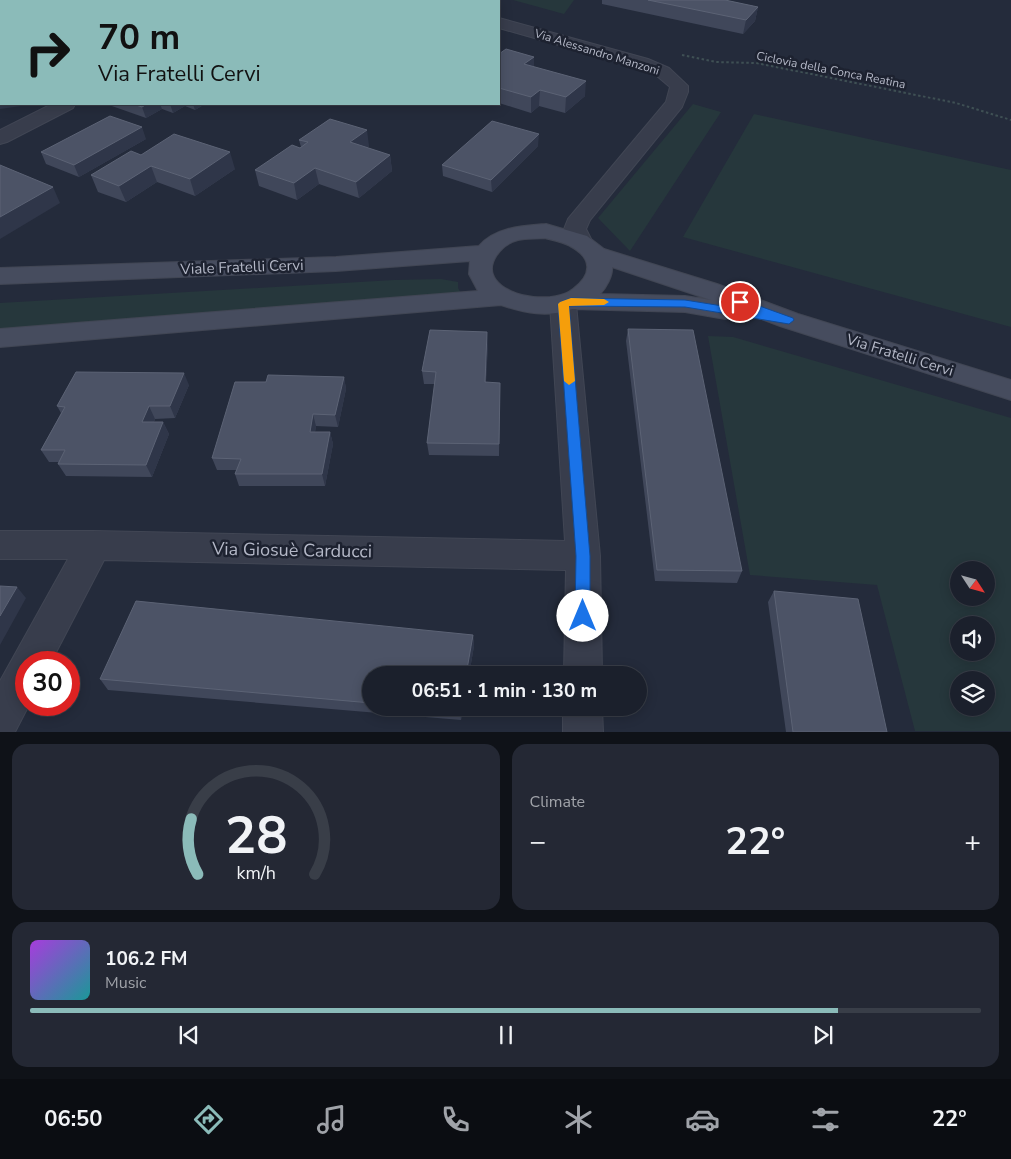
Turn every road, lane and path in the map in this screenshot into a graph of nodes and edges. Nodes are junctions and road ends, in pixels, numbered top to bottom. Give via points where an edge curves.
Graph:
1 (500, 24) edge
2 (678, 54) dead end
3 (64, 105) edge
4 (1011, 120) edge
5 (0, 138) edge
6 (588, 247) junction
7 (484, 253) junction
8 (0, 276) edge
9 (501, 297) junction
10 (567, 303) junction
11 (789, 320) junction
12 (0, 338) edge
13 (1011, 390) edge
14 (0, 545) edge
15 (94, 545) junction
16 (583, 556) junction
17 (37, 651) edge
18 (583, 666) edge
19 (15, 692) edge
20 (583, 716) edge
21 (0, 720) edge
22 (583, 732) edge

1 - 6 street, Via Alessandro Manzoni via 642,63 663,72 679,86 675,104 579,219 575,229
2 - 4 path, Ciclovia della Conca Reatina via 716,62 766,65 956,103
3 - 5 street
6 - 7 street via 564,234 527,232 509,236
6 - 10 street via 601,266 600,277 593,289
6 - 11 street, Via Fratelli Cervi
7 - 8 street, Viale Fratelli Cervi via 336,264
7 - 9 street via 480,264 481,276 488,288
9 - 10 street via 542,307
9 - 12 street
10 - 11 street, Via Fratelli Cervi via 685,304
10 - 16 street
11 - 13 street, Via Fratelli Cervi
14 - 15 street, Via Giosuè Carducci
15 - 16 street, Via Giosuè Carducci
15 - 17 street
16 - 18 street
19 - 21 street
20 - 22 street

